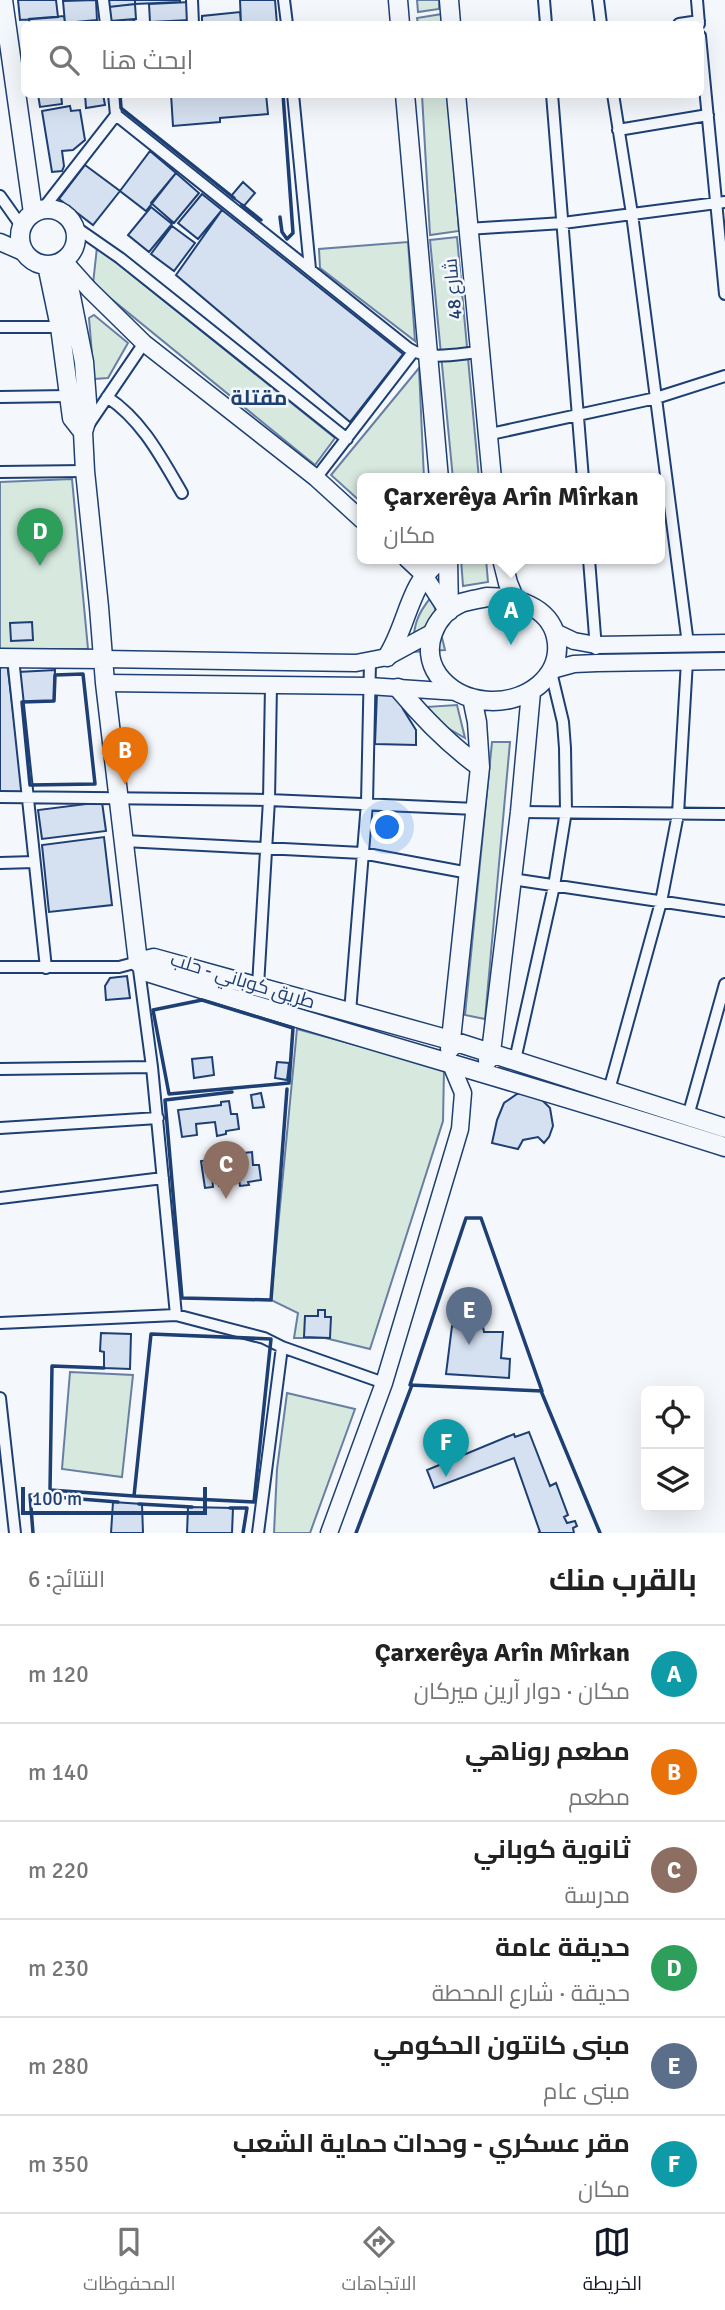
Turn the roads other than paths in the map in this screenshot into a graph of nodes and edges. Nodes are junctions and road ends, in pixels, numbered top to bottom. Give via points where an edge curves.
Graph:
1 (3, 0) edge
2 (103, 0) edge
3 (192, 0) edge
4 (284, 0) edge
5 (398, 0) edge
6 (449, 0) edge
7 (544, 0) edge
8 (598, 0) edge
9 (697, 0) edge
10 (106, 21) edge
11 (193, 21) edge
12 (287, 21) edge
13 (400, 21) edge
14 (451, 21) edge
15 (546, 21) edge
16 (601, 21) edge
17 (699, 21) edge
18 (704, 69) edge
19 (19, 70) edge
20 (21, 91) edge
21 (22, 98) edge
22 (114, 98) edge
23 (293, 98) edge
24 (405, 98) edge
25 (456, 98) edge
26 (552, 98) edge
27 (614, 98) edge
28 (708, 114) junction
29 (116, 115) junction
30 (618, 130) junction
31 (0, 196) edge
32 (721, 202) edge
33 (632, 215) junction
34 (33, 217) junction
35 (563, 223) junction
36 (74, 226) junction
37 (467, 229) junction
38 (0, 242) edge
39 (25, 253) junction
40 (55, 263) junction
41 (310, 269) junction
42 (725, 294) edge
43 (0, 327) edge
44 (60, 327) junction
45 (144, 343) junction
46 (479, 352) junction
47 (420, 354) junction
48 (725, 376) edge
49 (68, 396) junction
50 (0, 397) edge
51 (107, 397) junction
52 (656, 398) junction
53 (579, 416) junction
54 (83, 432) junction
55 (486, 435) junction
56 (347, 439) junction
57 (85, 471) junction
58 (0, 472) edge
59 (438, 473) edge
60 (491, 473) edge
61 (583, 473) edge
62 (316, 478) junction
63 (182, 493) dead end
64 (357, 515) edge
65 (412, 564) edge
66 (436, 564) edge
67 (448, 564) edge
68 (504, 564) edge
69 (589, 564) edge
70 (424, 575) junction
71 (515, 600) junction
72 (448, 611) junction
73 (433, 632) junction
74 (555, 632) junction
75 (725, 643) edge
76 (688, 644) junction
77 (596, 645) junction
78 (6, 658) edge
79 (103, 659) junction
80 (378, 659) junction
81 (725, 661) edge
82 (687, 662) junction
83 (597, 663) junction
84 (551, 671) junction
85 (104, 683) junction
86 (271, 685) junction
87 (369, 687) junction
88 (398, 688) junction
89 (531, 692) junction
90 (465, 695) junction
91 (480, 767) junction
92 (0, 797) edge
93 (118, 797) junction
94 (28, 798) junction
95 (269, 800) junction
96 (367, 803) junction
97 (476, 809) junction
98 (566, 811) junction
99 (520, 812) junction
100 (678, 814) junction
101 (725, 814) edge
102 (124, 841) junction
103 (267, 847) junction
104 (362, 853) junction
105 (34, 862) junction
106 (0, 863) edge
107 (469, 873) junction
108 (512, 880) junction
109 (554, 886) junction
110 (661, 902) junction
111 (725, 911) edge
112 (138, 961) junction
113 (0, 967) edge
114 (46, 968) junction
115 (725, 984) edge
116 (258, 986) junction
117 (350, 1012) junction
118 (450, 1040) junction
119 (491, 1052) junction
120 (514, 1060) junction
121 (450, 1062) junction
122 (152, 1067) junction
123 (0, 1069) edge
124 (484, 1073) junction
125 (609, 1090) junction
126 (463, 1093) junction
127 (688, 1116) junction
128 (158, 1118) junction
129 (0, 1128) edge
130 (725, 1128) edge
131 (725, 1147) edge
132 (163, 1178) junction
133 (0, 1198) edge
134 (176, 1315) junction
135 (0, 1323) edge
136 (282, 1347) junction
137 (384, 1383) junction
138 (0, 1398) edge
139 (15, 1533) edge
140 (258, 1533) edge
141 (329, 1533) edge

1 - 19 main road
2 - 10 street
3 - 11 street
4 - 12 street
5 - 13 main road
6 - 14 main road
7 - 15 street
8 - 16 street
9 - 17 street
18 - 28 street
19 - 20 main road
21 - 34 main road
22 - 29 street
23 - 41 street
24 - 47 main road, 48 شارع
25 - 37 main road, 48 شارع
26 - 35 street
27 - 30 street
28 - 30 street
28 - 32 street
29 - 34 street
29 - 41 street
30 - 33 street
31 - 34 street
32 - 33 street
32 - 42 street
33 - 35 street
33 - 52 street
34 - 36 main road via 52,209
34 - 39 main road via 20,236
35 - 37 street
35 - 53 street
36 - 40 main road via 75,245
36 - 56 street
37 - 46 main road, 48 شارع
38 - 39 main road
39 - 40 main road via 38,264
40 - 44 main road
40 - 45 main road
40 - 54 main road via 84,362 88,415
41 - 47 street
43 - 44 street
44 - 49 main road
45 - 51 street
45 - 62 main road
46 - 47 street
46 - 55 main road, 48 شارع
47 - 56 street
47 - 59 main road, 48 شارع
48 - 52 street
49 - 50 street
49 - 54 main road via 72,418
51 - 54 street
51 - 63 street via 147,435
52 - 53 street
52 - 76 street
53 - 55 street
53 - 61 street
54 - 57 main road
55 - 60 main road, 48 شارع
56 - 62 street
57 - 58 street
57 - 79 main road
62 - 64 main road
65 - 70 main road
66 - 70 main road
67 - 72 main road
68 - 71 main road
69 - 77 street
70 - 72 main road
70 - 80 main road via 399,636
71 - 72 main road via 474,599
71 - 74 main road via 538,611
72 - 73 main road
73 - 80 main road
73 - 90 main road via 431,661 437,674
74 - 77 main road
74 - 84 main road via 556,659
75 - 76 main road
76 - 77 main road
77 - 83 street
78 - 79 main road
78 - 94 street
79 - 80 main road via 298,663
79 - 85 main road
80 - 87 street
81 - 82 main road
82 - 83 main road
82 - 100 street
83 - 84 main road
84 - 89 main road
84 - 98 street via 565,748
85 - 86 main road
85 - 93 main road
86 - 87 main road
86 - 95 street
87 - 88 main road
87 - 96 street
88 - 90 main road
88 - 91 main road via 435,731
89 - 90 main road via 502,701
89 - 99 main road
90 - 91 main road via 477,722
91 - 97 main road
92 - 94 street
93 - 94 street
93 - 95 street
93 - 102 main road
94 - 105 street
95 - 96 street
95 - 103 street
96 - 97 street
96 - 104 street
97 - 107 main road
98 - 99 street
98 - 100 street
98 - 109 street
99 - 108 main road
100 - 101 street
100 - 110 street
102 - 103 street
102 - 112 main road
103 - 104 street
103 - 116 street
104 - 107 street
104 - 117 street
105 - 106 street
105 - 114 street
107 - 118 main road
108 - 109 street
108 - 119 main road
109 - 110 street
109 - 120 street
110 - 111 street
110 - 125 street
112 - 114 street via 119,967
112 - 116 main road, طريق كوباني - حلب via 154,958
112 - 121 main road, طريق كوباني - حلب via 150,973
112 - 122 street
113 - 114 street
115 - 127 street
116 - 117 main road, طريق كوباني - حلب
117 - 118 main road, طريق كوباني - حلب
118 - 119 main road, طريق كوباني - حلب
118 - 121 main road
119 - 120 main road, طريق كوباني - حلب
119 - 124 main road
120 - 125 main road, طريق كوباني - حلب
121 - 124 main road, طريق كوباني - حلب
121 - 126 main road
122 - 123 street
122 - 128 street
124 - 126 main road
124 - 131 main road, طريق كوباني - حلب
125 - 127 main road, طريق كوباني - حلب
126 - 137 main road via 460,1129
127 - 130 main road, طريق كوباني - حلب
128 - 129 street
128 - 132 street
132 - 133 street
132 - 134 street
134 - 135 street
134 - 136 street
136 - 137 street
136 - 140 street
137 - 141 main road
138 - 139 street

